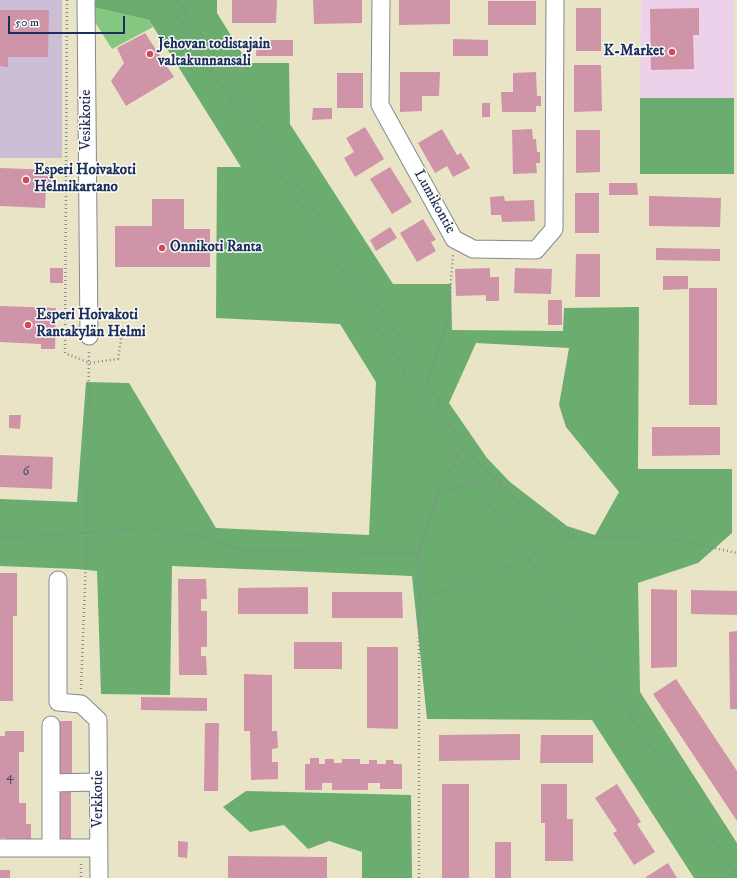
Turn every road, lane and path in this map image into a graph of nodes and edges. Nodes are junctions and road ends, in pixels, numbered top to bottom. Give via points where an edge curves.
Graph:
1 (86, 0) edge
2 (177, 0) edge
3 (381, 0) edge
4 (555, 0) edge
5 (454, 239) junction
6 (89, 336) joint
7 (428, 381) junction
8 (462, 447) junction
9 (458, 456) junction
10 (474, 481) junction
11 (500, 485) junction
12 (437, 495) junction
13 (87, 532) junction
14 (574, 536) junction
15 (0, 538) edge
16 (737, 553) edge
17 (419, 554) junction
18 (527, 558) junction
19 (58, 580) dead end
20 (420, 598) junction
21 (80, 704) junction
22 (51, 725) dead end
23 (98, 782) junction
24 (51, 783) junction
25 (0, 848) edge
26 (51, 848) junction
27 (99, 848) junction
28 (737, 877) edge
29 (99, 878) edge
30 (419, 878) edge

1 - 6 street, Vesikkotie
2 - 7 path
2 - 9 path via 177,17 325,244
3 - 5 street, Lumikontie via 380,105
4 - 5 street, Lumikontie via 554,229 536,250 473,250
5 - 7 path via 448,320
6 - 13 path
7 - 8 path
8 - 9 path
8 - 11 path
9 - 10 path
9 - 12 path
10 - 11 path
10 - 12 path
10 - 18 path
11 - 14 path via 516,500
12 - 17 path
13 - 15 path
13 - 17 path via 147,528 202,536 241,550
13 - 21 path
14 - 16 path via 672,539
14 - 18 path
17 - 20 path
18 - 20 path via 478,581
18 - 28 path
19 - 21 street via 58,702
20 - 30 path
21 - 23 street, Verkkotie via 98,720
22 - 24 street
23 - 24 street
23 - 27 street, Verkkotie
24 - 26 street
25 - 26 street
26 - 27 street
27 - 29 street, Verkkotie

